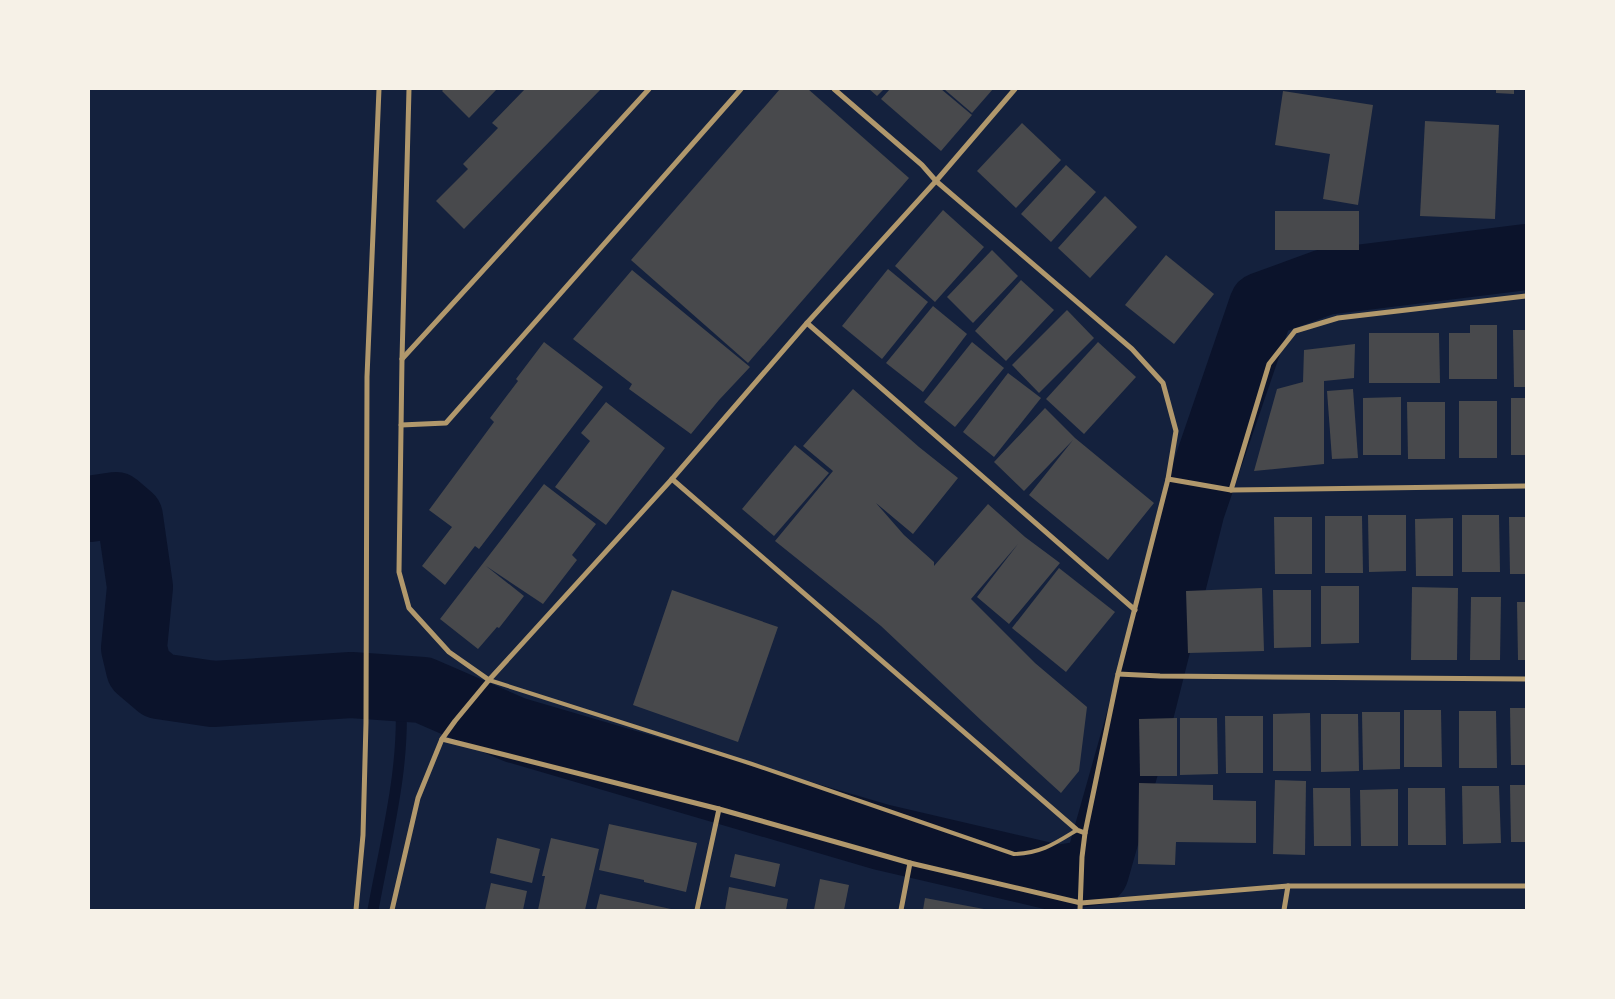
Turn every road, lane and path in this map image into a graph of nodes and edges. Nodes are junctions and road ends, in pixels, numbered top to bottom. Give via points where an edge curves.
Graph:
1 (379, 89) edge
2 (409, 89) edge
3 (650, 89) edge
4 (741, 89) edge
5 (834, 89) edge
6 (1015, 89) edge
7 (936, 181) junction
8 (1526, 296) edge
9 (807, 323) junction
10 (402, 359) junction
11 (401, 425) junction
12 (672, 479) junction
13 (1168, 479) junction
14 (1526, 486) edge
15 (1231, 490) junction
16 (1134, 610) junction
17 (1118, 674) junction
18 (1526, 679) edge
19 (489, 680) junction
20 (442, 739) junction
21 (719, 809) junction
22 (1077, 830) junction
23 (1085, 833) junction
24 (910, 864) junction
25 (1288, 886) junction
26 (1526, 886) edge
27 (1081, 903) junction
28 (356, 910) edge
29 (392, 910) edge
30 (697, 910) edge
31 (901, 910) edge
32 (1080, 910) edge
33 (1284, 910) edge

1 - 28 street via 367,377 363,835
2 - 10 street
3 - 10 street
4 - 11 street via 446,423
5 - 7 street via 922,165
6 - 7 street
7 - 9 street
7 - 13 street via 1132,349 1163,383 1176,432
8 - 15 street via 1338,318 1295,331 1269,364
9 - 12 street
9 - 16 street
10 - 11 street
11 - 19 street via 399,572 409,608 449,652
12 - 19 street
12 - 22 street
13 - 15 street
13 - 16 street
14 - 15 street
16 - 17 street
17 - 18 street
17 - 23 street
19 - 20 street
19 - 22 lane via 752,764 1014,854 1045,849
20 - 21 street
20 - 29 street via 418,798
21 - 24 street
21 - 30 street
22 - 23 street
23 - 27 street
24 - 27 street
24 - 31 street
25 - 26 street
25 - 27 street
25 - 33 street
27 - 32 street

